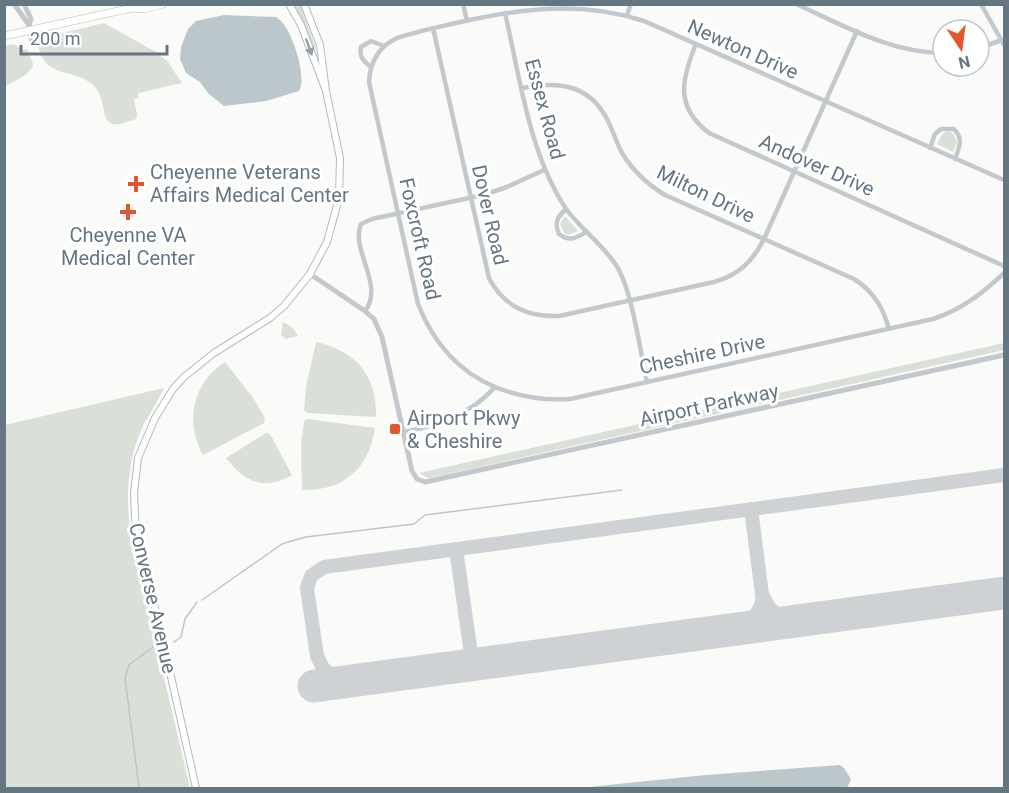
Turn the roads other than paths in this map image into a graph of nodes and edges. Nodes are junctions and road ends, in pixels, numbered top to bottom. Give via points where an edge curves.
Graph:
1 (14, 4) edge
2 (24, 4) edge
3 (163, 4) edge
4 (289, 4) edge
5 (304, 4) edge
6 (463, 4) edge
7 (631, 4) edge
8 (796, 4) edge
9 (981, 4) edge
10 (134, 6) edge
11 (505, 13) junction
12 (627, 15) junction
13 (467, 21) junction
14 (30, 28) junction
15 (433, 28) junction
16 (857, 31) junction
17 (4, 36) edge
18 (31, 39) dead end
19 (1004, 41) edge
20 (696, 44) junction
21 (384, 46) junction
22 (931, 52) edge
23 (371, 67) junction
24 (523, 88) junction
25 (326, 91) junction
26 (825, 102) junction
27 (930, 148) junction
28 (955, 159) junction
29 (544, 170) junction
30 (794, 170) junction
31 (1005, 180) edge
32 (471, 198) junction
33 (566, 209) junction
34 (399, 214) junction
35 (586, 232) junction
36 (764, 239) junction
37 (1005, 266) edge
38 (1005, 273) edge
39 (310, 274) junction
40 (629, 301) junction
41 (365, 310) junction
42 (889, 329) junction
43 (1005, 355) edge
44 (647, 382) junction
45 (495, 387) junction
46 (404, 432) junction
47 (196, 789) edge

1 - 14 street
2 - 14 street via 31,19
3 - 10 main road via 144,9
4 -> 25 main road, Converse Avenue
5 - 25 main road, Converse Avenue via 320,45
6 - 13 street
7 - 12 street
8 - 16 street
9 - 19 street
10 - 14 main road
11 - 12 street, Newton Drive via 560,7
11 - 13 street, Newton Drive
11 - 24 street, Essex Road
12 - 20 street, Newton Drive
13 - 15 street, Foxcroft Road
14 - 17 main road
14 - 18 street
15 - 21 street, Foxcroft Road via 397,38
15 - 32 street, Dover Road
16 - 22 street via 888,45
16 - 26 street, Dover Road
20 - 26 street, Newton Drive
20 - 30 street, Andover Drive via 683,84 686,103 695,121 719,139
21 - 23 street
21 - 23 street, Foxcroft Road via 371,41 361,46 362,58
23 - 34 street, Foxcroft Road via 371,91
24 - 29 street, Essex Road
24 - 36 street, Milton Drive via 559,84 589,97 607,118 628,163 652,188
25 - 39 main road, Converse Avenue via 340,158 339,198 327,242
26 - 27 street, Newton Drive
26 - 30 street, Dover Road
27 - 28 street, Newton Drive
27 - 28 street via 941,129 954,129 961,140
28 - 31 street, Newton Drive
29 - 32 street
29 - 33 street, Essex Road
30 - 36 street, Dover Road
30 - 37 street, Andover Drive
32 - 34 street
32 - 40 street, Dover Road via 489,278 513,307 542,317
33 - 35 street, Essex Road
33 - 35 street via 556,220 559,234 570,239
34 - 41 street via 366,221 359,228 371,293
34 - 45 street, Foxcroft Road via 418,304 431,331 457,364
35 - 40 street, Essex Road via 621,273
36 - 40 street, Dover Road via 740,272 729,278
36 - 42 street, Milton Drive via 864,286 880,305
38 - 42 street, Cheshire Drive via 975,298 945,315
39 - 41 street
39 - 47 main road, Converse Avenue via 290,301 270,318 223,346 184,376 163,403 138,458 134,493 136,538
40 - 44 street, Essex Road
41 - 46 street via 380,329
42 - 44 street, Cheshire Drive
43 - 46 street, Airport Parkway via 437,481 421,481 412,471
44 - 45 street, Cheshire Drive via 553,400 518,396
45 - 46 street via 485,399 458,416

